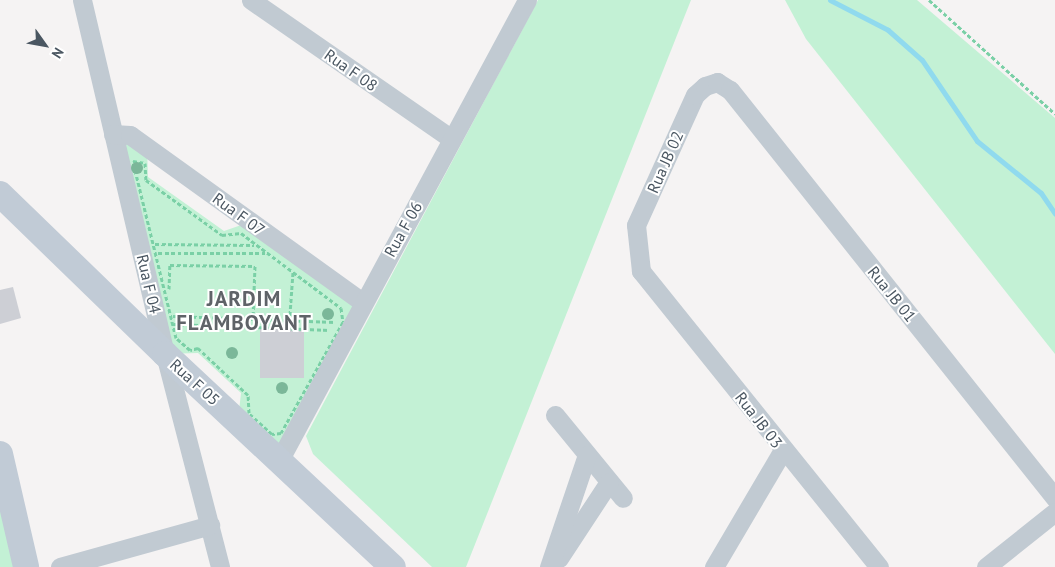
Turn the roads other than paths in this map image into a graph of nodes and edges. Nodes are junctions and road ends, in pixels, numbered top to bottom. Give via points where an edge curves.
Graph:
1 (82, 0) edge
2 (251, 0) edge
3 (527, 0) edge
4 (730, 90) joint
5 (113, 134) junction
6 (452, 139) junction
7 (0, 194) edge
8 (641, 271) joint
9 (362, 302) junction
10 (165, 354) junction
11 (555, 415) dead end
12 (783, 450) junction
13 (0, 454) edge
14 (587, 455) junction
15 (280, 459) junction
16 (609, 482) junction
17 (623, 498) dead end
18 (1055, 498) edge
19 (1055, 512) edge
20 (210, 525) junction
21 (26, 567) edge
22 (60, 567) edge
23 (220, 567) edge
24 (393, 567) edge
25 (549, 567) edge
26 (553, 567) edge
27 (714, 567) edge
28 (879, 567) edge
29 (986, 567) edge

1 - 5 street, Rua F 04
2 - 6 street, Rua F 08
3 - 6 street, Rua F 06
4 - 8 street, Rua JB 02 via 717,82 695,95 636,225
4 - 18 street, Rua JB 01
5 - 9 street, Rua F 07 via 130,135
5 - 10 street, Rua F 04
6 - 9 street, Rua F 06
7 - 10 street, Rua F 05
8 - 12 street, Rua JB 03
9 - 15 street, Rua F 06
10 - 15 street, Rua F 05
10 - 20 street, Rua F 04
11 - 14 street
12 - 27 street
12 - 28 street, Rua JB 03
13 - 21 street
14 - 16 street
14 - 25 street
15 - 24 street, Rua F 05
16 - 17 street
16 - 26 street
19 - 29 street
20 - 22 street
20 - 23 street, Rua F 04

